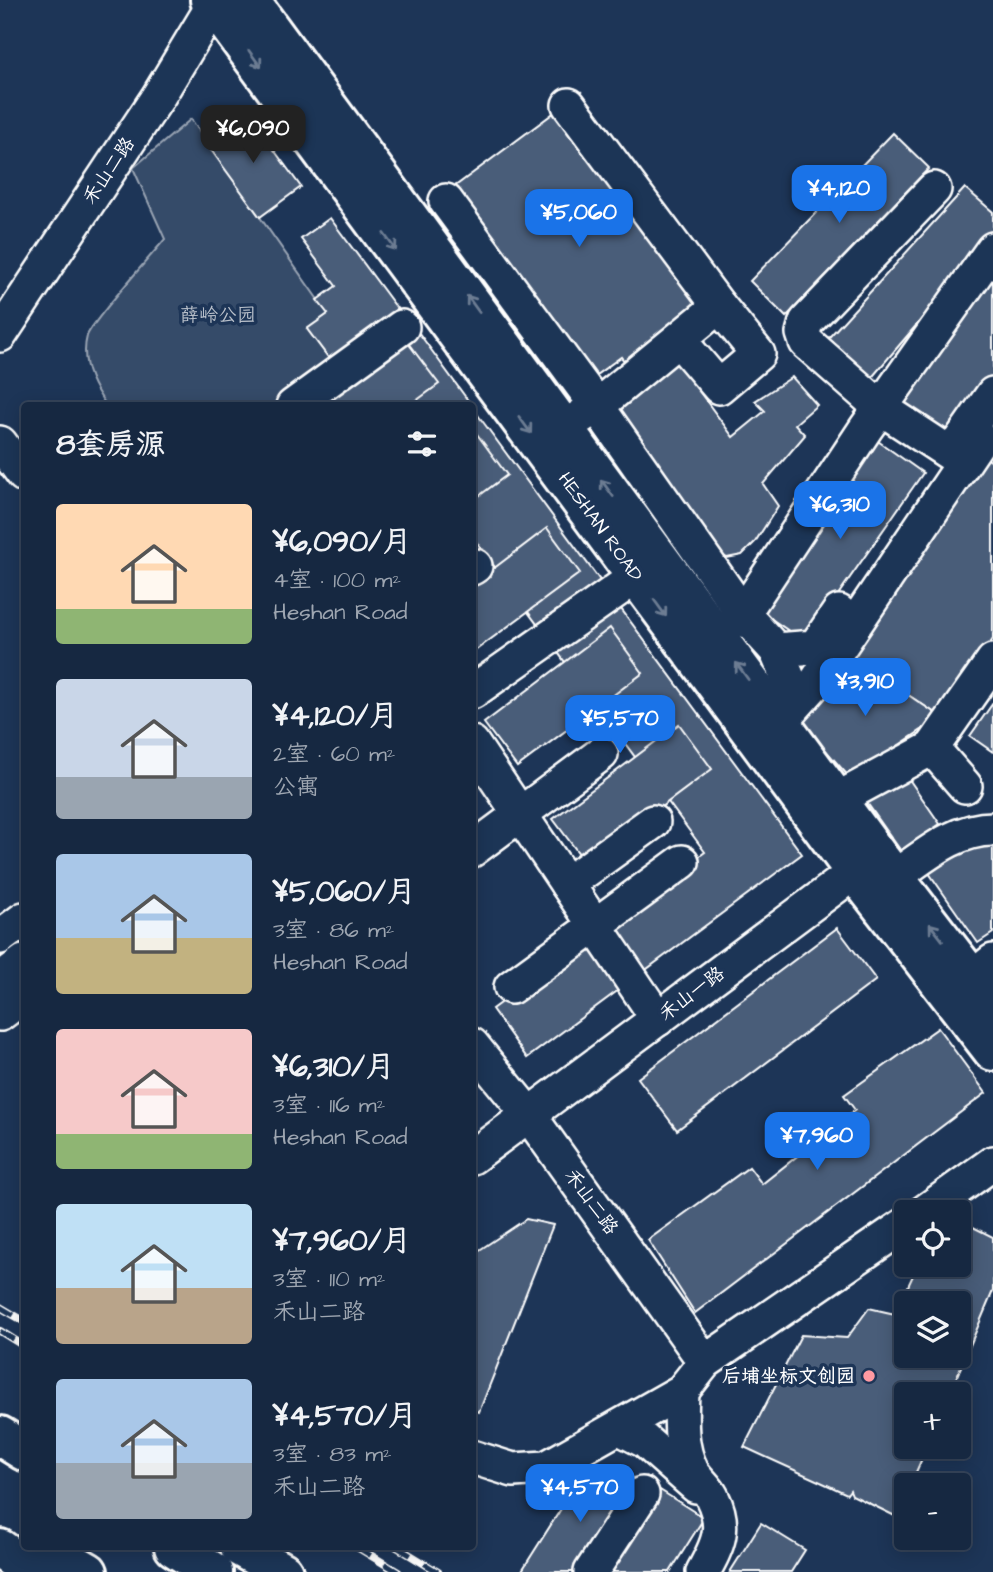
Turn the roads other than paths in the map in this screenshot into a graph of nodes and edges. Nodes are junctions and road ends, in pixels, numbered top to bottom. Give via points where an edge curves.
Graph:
1 (221, 1) edge
2 (569, 105) dead end
3 (934, 189) dead end
4 (446, 201) dead end
5 (993, 249) edge
6 (719, 306) junction
7 (402, 327) dead end
8 (0, 335) edge
9 (680, 340) junction
10 (993, 394) edge
11 (299, 402) edge
12 (597, 406) junction
13 (881, 408) junction
14 (563, 428) junction
15 (990, 430) edge
16 (0, 443) edge
17 (21, 471) edge
18 (933, 478) dead end
19 (636, 576) junction
20 (729, 625) junction
21 (776, 650) junction
22 (993, 661) edge
23 (476, 689) edge
24 (780, 723) junction
25 (932, 748) junction
26 (476, 749) edge
27 (601, 754) dead end
28 (965, 786) dead end
29 (836, 800) junction
30 (520, 814) junction
31 (653, 822) dead end
32 (993, 829) edge
33 (476, 847) edge
34 (681, 862) dead end
35 (855, 872) junction
36 (894, 877) junction
37 (567, 884) junction
38 (21, 921) edge
39 (595, 925) junction
40 (0, 937) edge
41 (21, 964) edge
42 (0, 980) edge
43 (986, 982) edge
44 (511, 987) dead end
45 (21, 998) edge
46 (0, 1014) edge
47 (658, 1019) junction
48 (476, 1050) edge
49 (993, 1051) edge
50 (529, 1115) junction
51 (476, 1154) edge
52 (993, 1163) edge
53 (941, 1200) edge
54 (894, 1232) edge
55 (705, 1362) junction
56 (682, 1391) junction
57 (0, 1411) edge
58 (21, 1422) edge
59 (620, 1428) junction
60 (0, 1436) edge
61 (21, 1449) edge
62 (476, 1458) edge
63 (642, 1494) dead end
64 (712, 1497) junction
65 (0, 1520) edge
66 (21, 1533) edge
67 (0, 1549) edge
68 (51, 1550) edge
69 (179, 1550) edge
70 (245, 1550) edge
71 (32, 1572) edge
72 (88, 1572) edge
73 (213, 1572) edge
74 (283, 1572) edge
75 (591, 1572) edge
76 (703, 1572) edge

1 - 8 street, 禾山二路
14 -> 1 main road, HESHAN ROAD
1 -> 19 main road, HESHAN ROAD
2 - 6 street
3 - 13 street via 806,322 803,333 806,342
4 - 12 street
5 - 13 street
6 - 9 street
6 - 9 street via 758,354 719,387
7 - 11 street
9 - 12 street
10 - 13 street via 951,454
12 - 14 street
12 - 20 street
13 - 20 street
20 -> 14 main road, HESHAN ROAD
15 - 24 street via 816,682
16 - 17 street
18 - 21 street via 815,647
19 - 23 street
19 -> 35 main road, HESHAN ROAD
20 - 21 street
24 -> 20 main road, HESHAN ROAD
21 - 24 street via 791,685
22 - 25 street
24 - 29 main road, HESHAN ROAD
25 - 28 street
25 - 29 street
26 - 30 street
27 - 30 street
29 - 36 main road, HESHAN ROAD
30 - 33 street
30 - 37 street
31 - 37 street
32 - 36 street via 969,830
34 - 39 street
35 - 47 street, 禾山一路
35 - 49 main road, HESHAN ROAD
43 -> 36 main road, HESHAN ROAD
37 - 39 street
38 - 40 street
39 - 44 street
39 - 47 street
41 - 42 street
45 - 46 street
47 - 50 street, 禾山一路
48 - 50 street, 禾山二路
50 - 51 street, 禾山一路
50 - 55 street, 禾山二路
52 - 53 street
54 - 55 street
55 - 56 street
56 - 59 street
56 - 64 street via 683,1444 692,1470
57 - 58 main road
59 - 62 street via 546,1468 513,1470
59 - 64 street via 645,1441
60 - 61 main road
63 - 75 street
64 - 76 street via 720,1543
65 - 66 main road
67 - 71 main road
68 - 72 main road
69 - 73 main road
70 - 74 main road

